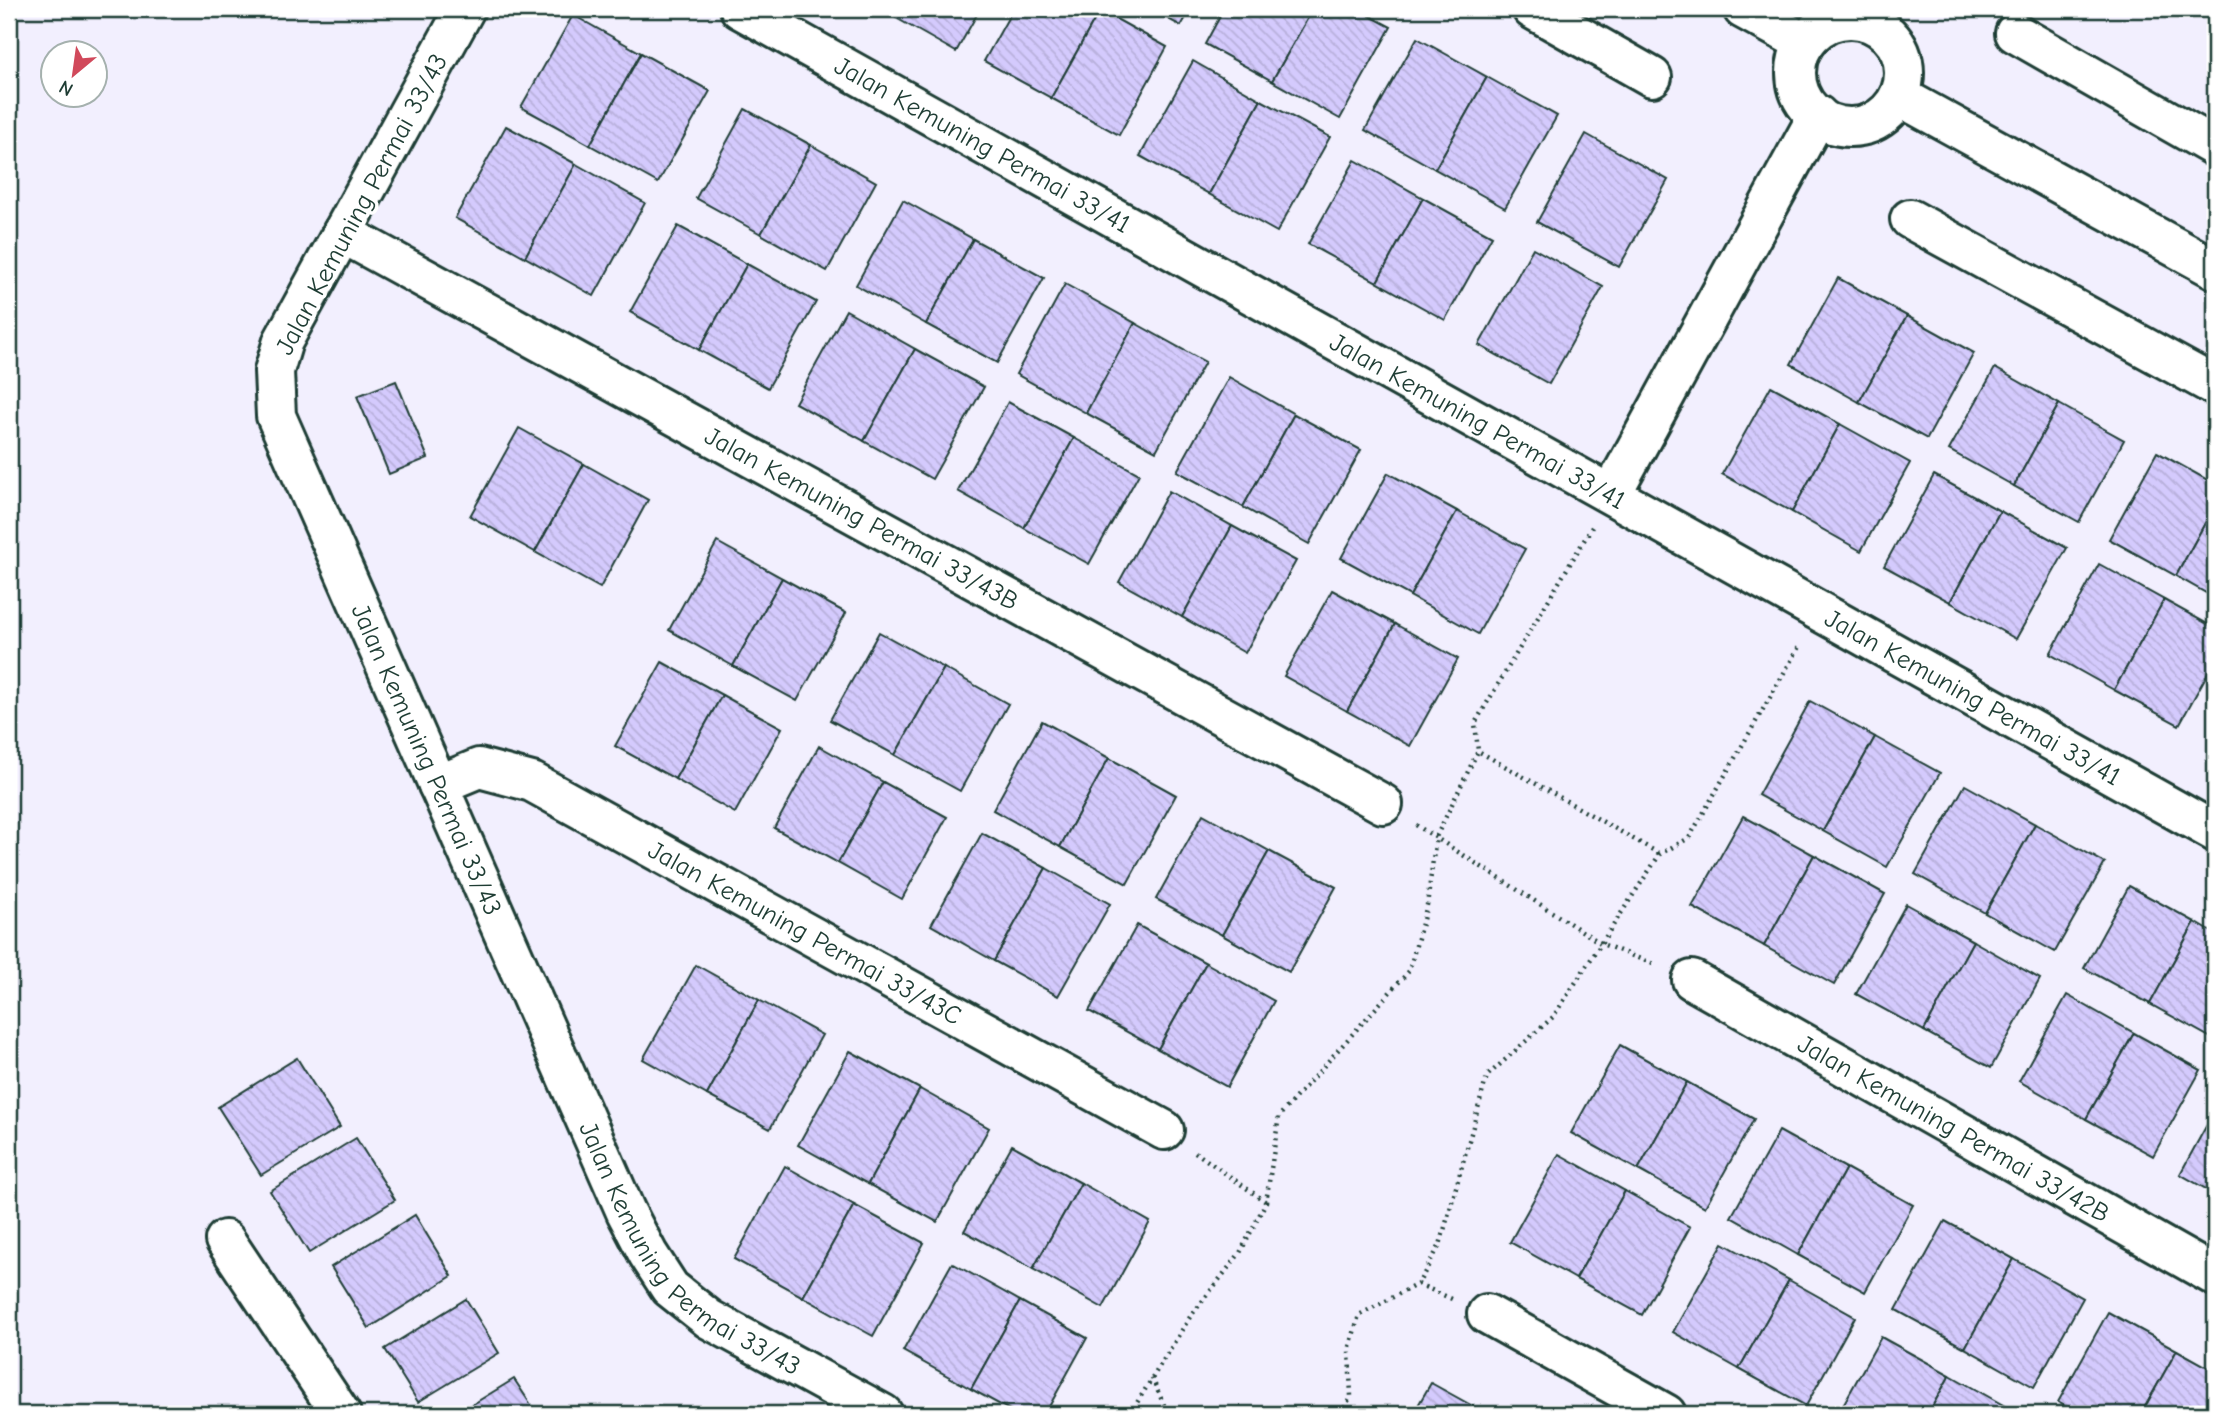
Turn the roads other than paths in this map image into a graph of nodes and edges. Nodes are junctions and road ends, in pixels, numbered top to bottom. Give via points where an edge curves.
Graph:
1 (465, 9) edge
2 (740, 9) edge
3 (1532, 9) edge
4 (1743, 9) edge
5 (1872, 15) edge
6 (2015, 33) dead end
7 (1805, 43) junction
8 (1652, 78) dead end
9 (1899, 96) junction
10 (1818, 116) junction
11 (2215, 147) edge
12 (1910, 219) dead end
13 (342, 233) junction
14 (2215, 268) edge
15 (2215, 386) edge
16 (1612, 493) junction
17 (438, 785) junction
18 (1383, 804) road end
19 (2215, 832) edge
20 (1692, 980) road end
21 (1164, 1130) road end
22 (225, 1240) dead end
23 (2215, 1276) edge
24 (1487, 1314) dead end
25 (341, 1414) edge
26 (883, 1414) edge
27 (1666, 1414) edge

1 - 13 street, Jalan Kemuning Permai 33/43
2 - 16 street, Jalan Kemuning Permai 33/41
3 - 8 street
4 - 7 street
5 - 7 street via 1833,21 1817,29
5 - 9 street via 1896,44 1904,70
6 - 11 street
7 - 10 street via 1798,58 1799,90
9 - 10 street via 1890,109 1863,125 1832,123
9 - 14 street
10 - 16 street
12 - 15 street
13 - 17 street, Jalan Kemuning Permai 33/43 via 283,341 274,371 276,416
13 - 18 street, Jalan Kemuning Permai 33/43B
16 - 19 street, Jalan Kemuning Permai 33/41
17 - 21 street, Jalan Kemuning Permai 33/43C via 479,768 532,782
17 - 26 street, Jalan Kemuning Permai 33/43 via 626,1212 670,1288 709,1320
20 - 23 street, Jalan Kemuning Permai 33/42B
22 - 25 street
24 - 27 street

